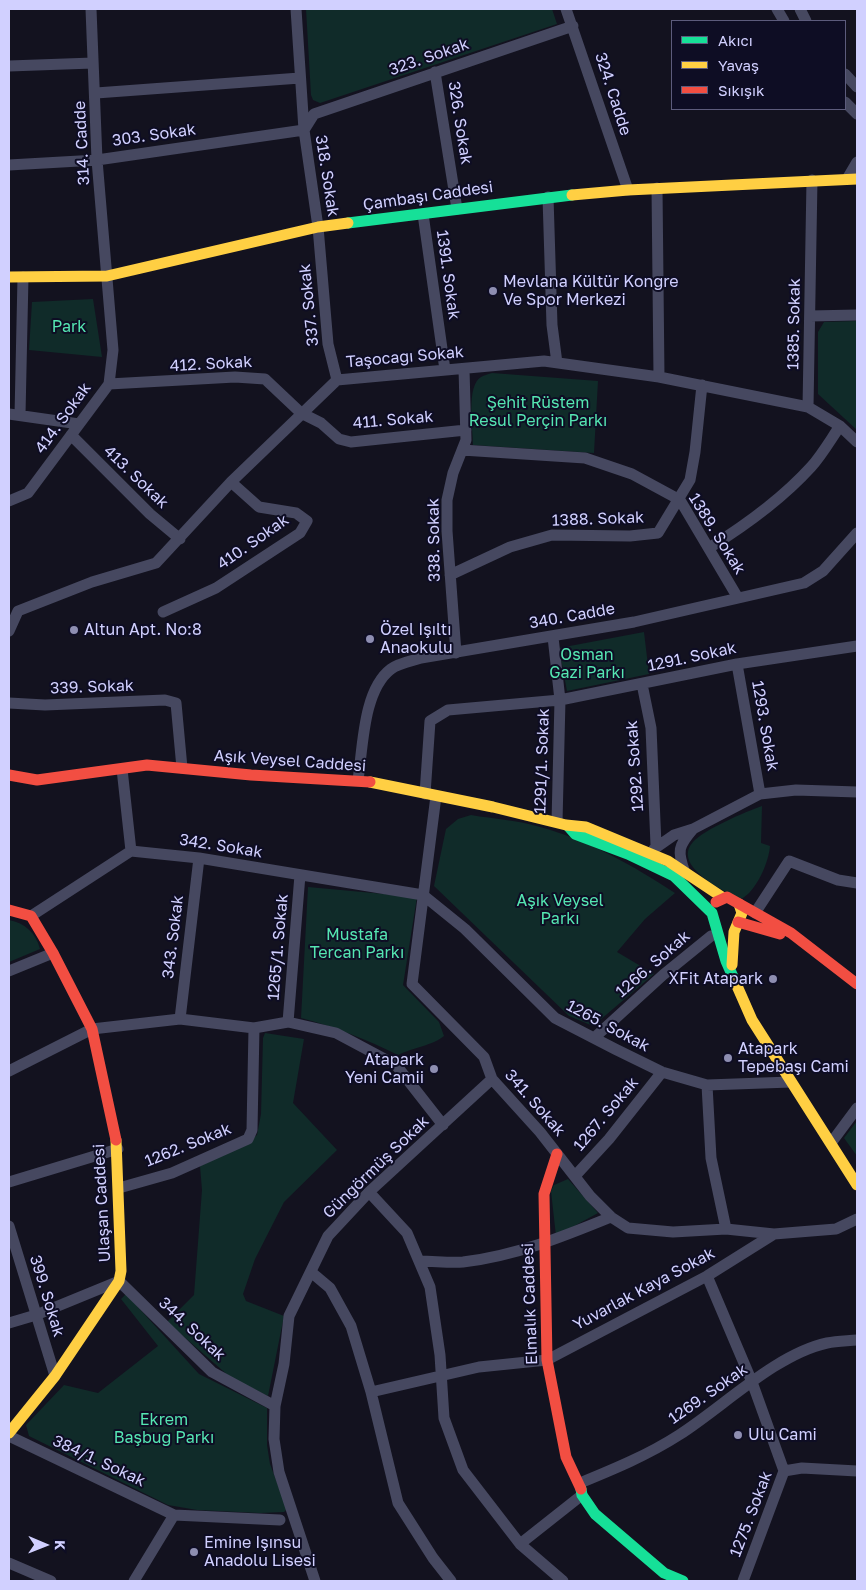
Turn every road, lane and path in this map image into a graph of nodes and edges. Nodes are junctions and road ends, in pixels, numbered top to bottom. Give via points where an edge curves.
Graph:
1 (91, 9) edge
2 (296, 9) edge
3 (566, 9) edge
4 (777, 9) edge
5 (783, 20) edge
6 (573, 26) junction
7 (93, 63) junction
8 (9, 66) edge
9 (436, 72) junction
10 (846, 75) edge
11 (300, 78) junction
12 (857, 88) edge
13 (96, 93) junction
14 (846, 103) edge
15 (857, 114) edge
16 (304, 130) junction
17 (98, 160) junction
18 (857, 162) edge
19 (9, 165) edge
20 (852, 179) edge
21 (812, 180) junction
22 (657, 188) junction
23 (628, 190) junction
24 (548, 197) junction
25 (456, 209) junction
26 (424, 214) junction
27 (318, 227) junction
28 (107, 276) junction
29 (9, 277) edge
30 (23, 277) junction
31 (857, 315) edge
32 (810, 316) junction
33 (557, 363) junction
34 (464, 369) junction
35 (445, 370) junction
36 (660, 377) junction
37 (338, 380) junction
38 (109, 384) junction
39 (702, 385) junction
40 (808, 407) junction
41 (301, 413) junction
42 (14, 414) edge
43 (79, 424) junction
44 (840, 426) junction
45 (466, 430) junction
46 (70, 436) junction
47 (857, 442) edge
48 (462, 450) junction
49 (231, 482) junction
50 (680, 500) junction
51 (9, 501) edge
52 (857, 533) edge
53 (180, 539) junction
54 (709, 548) junction
55 (450, 575) junction
56 (738, 598) junction
57 (163, 612) dead end
58 (9, 631) edge
59 (553, 637) junction
60 (857, 646) edge
61 (456, 653) junction
62 (737, 664) junction
63 (642, 684) junction
64 (560, 700) junction
65 (9, 703) edge
66 (182, 768) junction
67 (122, 769) junction
68 (9, 775) edge
69 (358, 780) junction
70 (857, 792) edge
71 (760, 794) junction
72 (430, 795) junction
73 (562, 824) junction
74 (693, 829) junction
75 (654, 849) junction
76 (131, 850) junction
77 (199, 858) junction
78 (685, 873) junction
79 (300, 875) junction
80 (857, 883) edge
81 (423, 895) junction
82 (722, 897) junction
83 (739, 904) junction
84 (9, 910) edge
85 (755, 913) junction
86 (31, 916) junction
87 (714, 917) junction
88 (738, 922) junction
89 (711, 936) dead end
90 (804, 945) junction
91 (53, 953) junction
92 (9, 971) edge
93 (732, 974) junction
94 (857, 984) edge
95 (180, 1019) junction
96 (288, 1022) junction
97 (254, 1028) junction
98 (92, 1029) junction
99 (594, 1038) junction
100 (9, 1071) edge
101 (662, 1072) junction
102 (492, 1079) junction
103 (791, 1082) junction
104 (708, 1085) junction
105 (857, 1108) edge
106 (443, 1125) junction
107 (831, 1143) junction
108 (118, 1149) junction
109 (557, 1154) junction
110 (575, 1176) junction
111 (9, 1182) edge
112 (857, 1185) edge
113 (119, 1188) junction
114 (369, 1192) junction
115 (611, 1217) junction
116 (857, 1219) edge
117 (9, 1226) edge
118 (726, 1229) junction
119 (774, 1234) junction
120 (544, 1244) junction
121 (420, 1260) junction
122 (311, 1272) junction
123 (707, 1276) junction
124 (119, 1281) junction
125 (36, 1315) junction
126 (9, 1323) edge
127 (857, 1340) edge
128 (547, 1360) junction
129 (55, 1376) junction
130 (442, 1377) junction
131 (752, 1382) junction
132 (371, 1392) junction
133 (275, 1406) junction
134 (9, 1435) edge
135 (784, 1471) junction
136 (857, 1471) edge
137 (581, 1489) junction
138 (174, 1515) junction
139 (280, 1520) dead end
140 (520, 1544) junction
141 (9, 1563) edge
142 (52, 1581) edge
143 (134, 1581) edge
144 (315, 1581) edge
145 (451, 1581) edge
146 (563, 1581) edge
147 (683, 1581) edge
148 (742, 1581) edge

1 - 7 street, 314. Cadde
2 - 11 street, 318. Sokak
3 - 6 street, 324. Cadde
4 - 5 street
6 - 9 street, 323. Sokak
6 - 23 street, 324. Cadde
7 - 8 street
7 - 13 street, 314. Cadde
9 - 16 street, 323. Sokak via 314,114
9 - 25 street, 326. Sokak
10 - 12 street
11 - 13 street
11 - 16 street, 318. Sokak
13 - 17 street, 314. Cadde
14 - 15 street
16 - 17 street, 303. Sokak
16 - 27 street, 318. Sokak
17 - 19 street, 303. Sokak
17 - 28 street, 314. Cadde
18 - 20 street
20 - 21 street, Çambaşı Caddesi
21 - 22 street, Çambaşı Caddesi
21 - 32 street, 1385. Sokak
22 - 23 street, Çambaşı Caddesi
22 - 36 street
23 - 24 street, Çambaşı Caddesi
24 - 25 street, Çambaşı Caddesi
24 - 33 street via 552,325
25 - 26 street, Çambaşı Caddesi
26 - 27 street, Çambaşı Caddesi
26 - 35 street, 1391. Sokak
27 - 28 street, Çambaşı Caddesi
27 - 37 street, 337. Sokak via 328,344
28 - 30 street, Çambaşı Caddesi
28 - 38 street, 414. Sokak via 113,350
29 - 30 street, Çambaşı Caddesi
30 - 42 street
31 - 32 street
32 - 40 street, 1385. Sokak
33 - 34 street, Taşocağı Sokak via 544,361
33 - 36 street, Taşocağı Sokak
34 - 35 street, Taşocağı Sokak
34 - 45 street, 338. Sokak
35 - 37 street, Taşocağı Sokak
36 - 39 street, Taşocağı Sokak
37 - 41 street, Taşocağı Sokak
38 - 41 street, 412. Sokak via 265,378
38 - 43 street, 414. Sokak
39 - 40 street, Taşocağı Sokak
39 - 50 street, 1388. Sokak via 696,452 690,480
40 - 44 street
41 - 45 street, 411. Sokak via 339,439 351,442
41 - 49 street, Taşocağı Sokak
42 - 43 street
43 - 46 street, 414. Sokak
44 - 47 street
44 - 54 street via 812,466 782,496 746,525
45 - 48 street, 338. Sokak
46 - 51 street, 414. Sokak via 28,493
46 - 53 street, 413. Sokak
48 - 50 street, 1389. Sokak via 585,458 632,474
48 - 55 street, 338. Sokak via 447,500
49 - 53 street, Taşocağı Sokak
49 - 57 street, 410. Sokak via 259,507 296,513 307,521 300,533 216,588
50 - 54 street, 1389. Sokak
50 - 55 street, 1388. Sokak via 658,532 630,536 552,535 510,547
52 - 56 street, 340. Cadde via 823,572 804,583
53 - 58 street, Taşocağı Sokak via 156,563 92,582 18,611
54 - 56 street, 1389. Sokak
55 - 61 street, 338. Sokak
56 - 59 street, 340. Cadde
59 - 61 street, 340. Cadde
59 - 64 street, 1291/1. Sokak
60 - 62 street, 1291. Sokak
61 - 69 street, 340. Cadde via 421,658 393,667 380,679 372,694
62 - 63 street, 1291. Sokak
62 - 71 street, 1293. Sokak
63 - 64 street, 1291. Sokak
63 - 75 street, 1292. Sokak via 651,728
64 - 72 street, 1291. Sokak via 448,710 430,721
64 - 73 street, 1291/1. Sokak
65 - 66 street, 339. Sokak via 45,705 165,700 176,703
66 - 67 street, Aşık Veysel Caddesi via 147,765
66 - 69 street, Aşık Veysel Caddesi
67 - 68 street, Aşık Veysel Caddesi via 37,780
67 - 76 street
69 - 72 street, Aşık Veysel Caddesi
70 - 71 street via 796,790
71 - 74 street
72 - 73 street, Aşık Veysel Caddesi
72 - 81 street, 341. Sokak
73 - 75 street, Aşık Veysel Caddesi via 586,827
73 - 87 street, Aşık Veysel Caddesi via 575,834 674,876
74 - 75 street via 674,835
74 - 78 street via 682,841 679,855
75 - 78 street, Aşık Veysel Caddesi
76 - 77 street, 342. Sokak
76 - 86 street
77 - 79 street, 342. Sokak
77 - 95 street, 343. Sokak
78 - 82 street, Aşık Veysel Caddesi
79 - 81 street, 342. Sokak
79 - 96 street, 1265/1. Sokak
80 - 85 street via 838,880 789,861
81 - 99 street, 1265. Sokak via 465,929 555,1018
81 - 102 street, 341. Sokak via 412,984 484,1056
82 - 83 street, Aşık Veysel Caddesi via 732,897
82 - 87 street via 714,903
83 - 85 street, Aşık Veysel Caddesi
83 - 88 street via 742,913
84 - 86 street
85 - 90 street, Aşık Veysel Caddesi via 791,933
86 - 91 street, Ulaşan Caddesi
87 - 88 street via 729,927
87 - 93 street
88 - 90 street via 770,930
88 - 93 street via 732,949
89 - 99 street, 1266. Sokak
90 - 94 street
91 - 92 street
91 - 98 street, Ulaşan Caddesi
93 - 103 street via 752,1020
95 - 97 street
95 - 98 street
96 - 97 street
96 - 106 street via 336,1033 396,1065
97 - 113 street, 1262. Sokak via 252,1130 248,1139 172,1172
98 - 100 street
98 - 108 street, Ulaşan Caddesi
99 - 101 street, 1265. Sokak
101 - 104 street, 1265. Sokak
101 - 110 street, 1267. Sokak
102 - 106 street, Güngörmüş Sokak
102 - 109 street, 341. Sokak
103 - 104 street, 1265. Sokak
103 - 107 street
104 - 118 street via 711,1158
105 - 107 street
106 - 114 street, Güngörmüş Sokak
107 - 112 street
108 - 111 street
108 - 113 street, Ulaşan Caddesi
109 - 110 street, 341. Sokak
109 - 120 street, Elmalık Caddesi via 544,1194
110 - 115 street, 341. Sokak
113 - 124 street, Ulaşan Caddesi
114 - 121 street via 408,1233
114 - 122 street, Güngörmüş Sokak via 328,1236
115 - 118 street, 341. Sokak via 628,1228 637,1229 673,1232
115 - 120 street
116 - 119 street, Yuvarlak Kaya Sokak via 836,1229
117 - 125 street, 399. Sokak
118 - 119 street, 341. Sokak
119 - 123 street, Yuvarlak Kaya Sokak
120 - 121 street via 461,1262
120 - 128 street, Elmalık Caddesi
121 - 130 street via 430,1287
122 - 132 street via 330,1288 351,1326
122 - 133 street, Güngörmüş Sokak via 289,1316
123 - 128 street, Yuvarlak Kaya Sokak
123 - 131 street
124 - 125 street
124 - 129 street, Ulaşan Caddesi
124 - 133 street, 344. Sokak via 212,1372
125 - 126 street
125 - 129 street, 399. Sokak
127 - 131 street, 1269. Sokak via 827,1343 800,1352
128 - 130 street, Yuvarlak Kaya Sokak via 479,1367
128 - 137 street, Elmalık Caddesi via 566,1457
129 - 134 street, Ulaşan Caddesi
130 - 132 street, Yuvarlak Kaya Sokak
130 - 140 street via 444,1418 463,1470
131 - 135 street
131 - 137 street, 1269. Sokak via 679,1435
132 - 145 street via 398,1503
133 - 144 street, Güngörmüş Sokak via 274,1439 279,1472
134 - 138 street, 384/1. Sokak
135 - 136 street, 1275. Sokak via 802,1468
135 - 148 street, 1275. Sokak
137 - 140 street, 1269. Sokak
137 - 147 street, Elmalık Caddesi via 595,1514 664,1573
138 - 139 street
138 - 143 street
140 - 146 street
141 - 142 street

